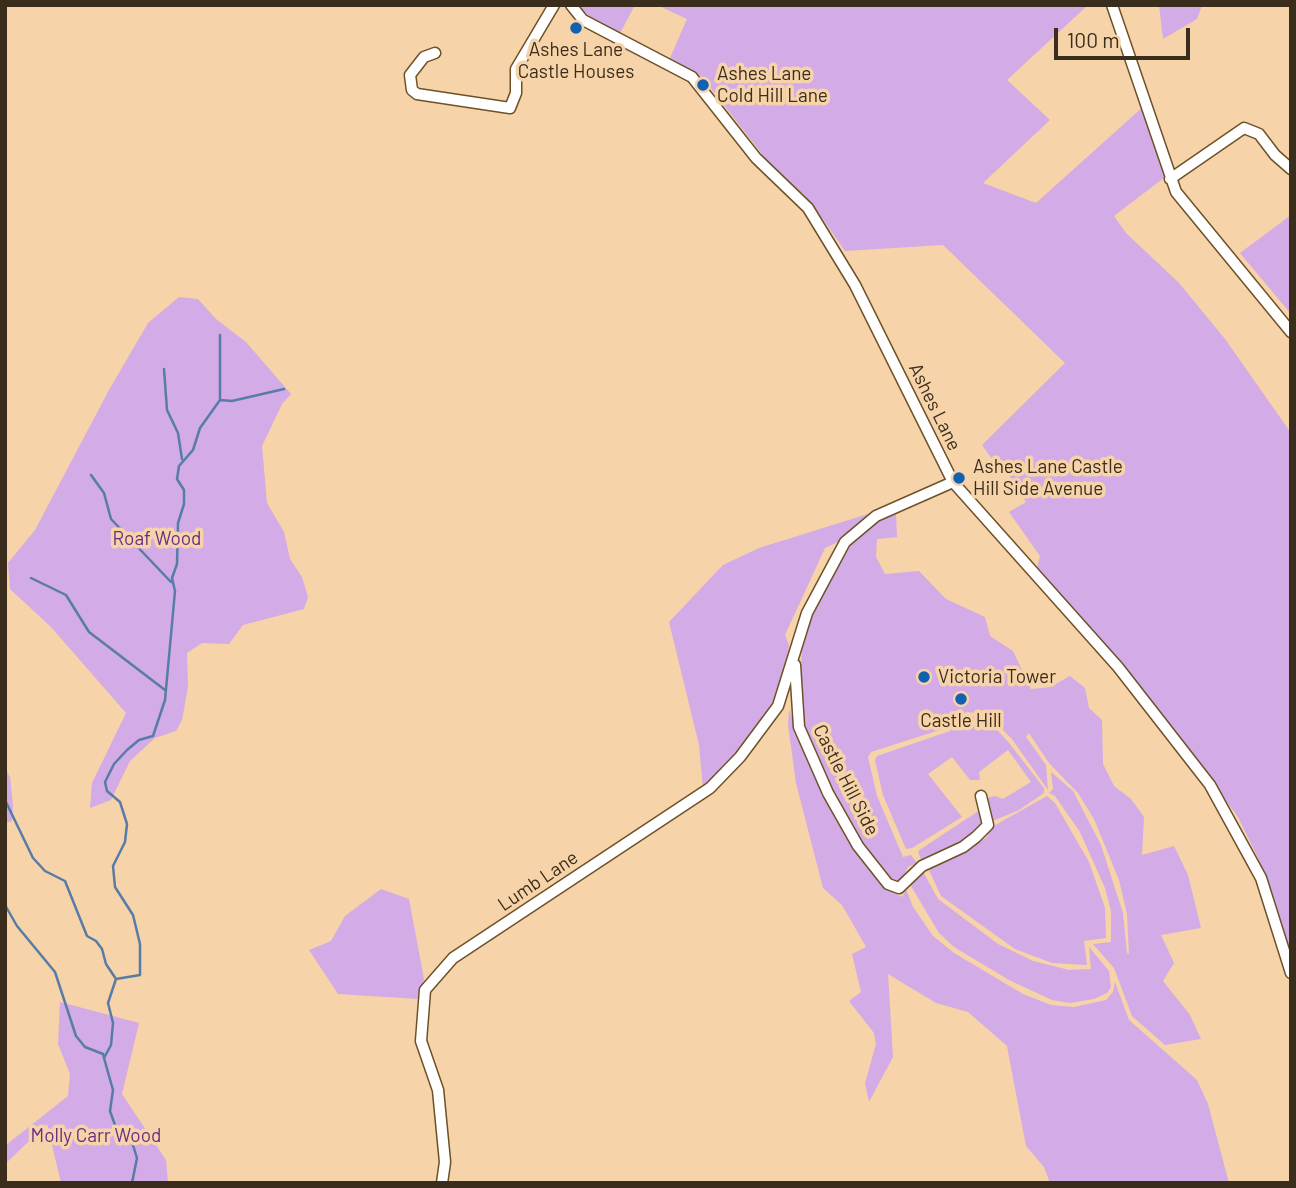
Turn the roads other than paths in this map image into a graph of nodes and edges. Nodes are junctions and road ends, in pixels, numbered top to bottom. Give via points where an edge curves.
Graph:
1 (554, 5) edge
2 (571, 5) edge
3 (1112, 5) edge
4 (435, 53) dead end
5 (1291, 169) edge
6 (1170, 179) junction
7 (1291, 332) edge
8 (953, 482) junction
9 (792, 658) junction
10 (981, 796) dead end
11 (1291, 973) edge
12 (442, 1183) edge

1 - 4 street via 516,69 516,93 510,108 417,94 410,75 424,57
2 - 8 street, Ashes Lane via 583,20 692,77 756,158 808,208 855,285
3 - 6 street
5 - 6 street via 1259,134 1244,128
6 - 7 street
8 - 9 street, Castle Hill Side via 876,516 845,542 807,613
8 - 11 street, Ashes Lane via 1118,667 1210,785 1261,878
9 - 10 street, Castle Hill Side via 799,727 858,846 888,884 898,888 922,866 976,837 988,825
9 - 12 street, Lumb Lane via 778,706 710,788 453,958 425,990 421,1041 438,1090 445,1162

